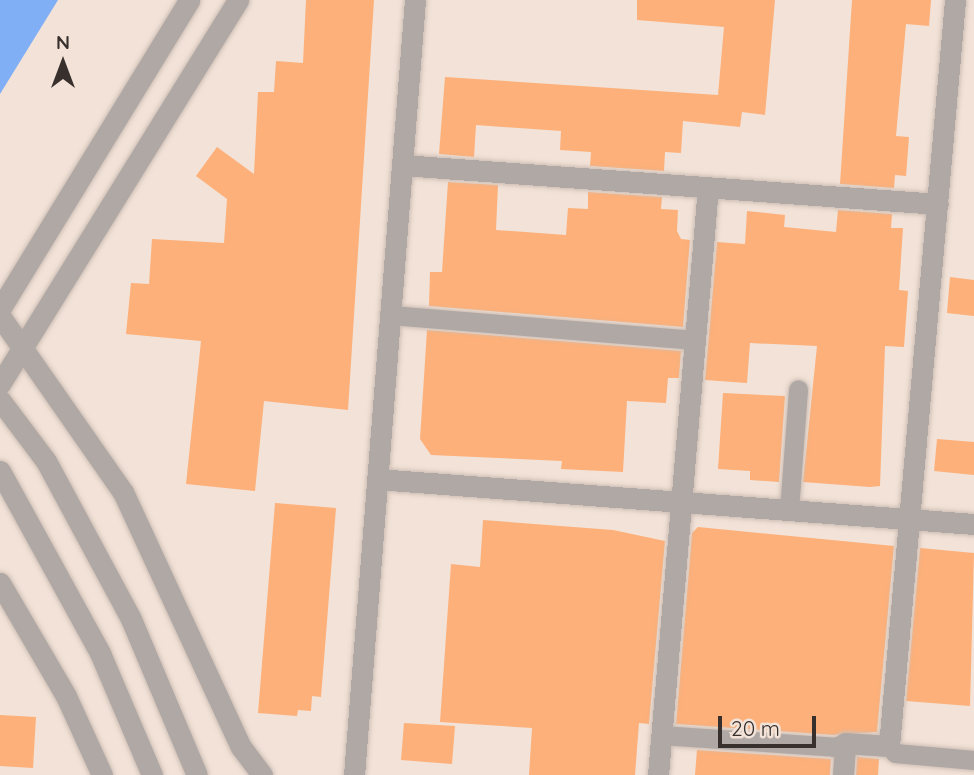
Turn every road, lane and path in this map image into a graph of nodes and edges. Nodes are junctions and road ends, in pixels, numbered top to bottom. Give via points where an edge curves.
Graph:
1 (189, 0) edge
2 (195, 0) edge
3 (238, 0) edge
4 (415, 0) edge
5 (955, 0) edge
6 (169, 31) junction
7 (402, 165) junction
8 (708, 187) junction
9 (938, 204) junction
10 (0, 309) edge
11 (391, 315) junction
12 (0, 316) edge
13 (695, 340) junction
14 (23, 347) junction
15 (0, 384) edge
16 (798, 389) dead end
17 (0, 400) edge
18 (0, 471) edge
19 (377, 478) junction
20 (681, 502) junction
21 (789, 510) junction
22 (908, 519) junction
23 (974, 524) edge
24 (0, 583) edge
25 (662, 735) junction
26 (845, 743) junction
27 (889, 746) junction
28 (974, 760) edge
29 (102, 775) edge
30 (152, 775) edge
31 (197, 775) edge
32 (262, 775) edge
33 (354, 775) edge
34 (658, 775) edge
35 (843, 775) edge

1 - 6 street
2 - 6 street
3 - 14 street
4 - 7 street
5 - 9 street
6 - 10 street
7 - 8 street
7 - 11 street
8 - 9 street
8 - 13 street
9 - 22 street
11 - 13 lane
11 - 19 street
12 - 14 street
13 - 20 street
14 - 15 street
14 - 32 street via 123,492 241,747
16 - 21 lane
17 - 31 street via 46,461 131,619
18 - 30 street via 100,653
19 - 20 street
19 - 33 street
20 - 21 street
20 - 25 street
21 - 22 street
22 - 23 street
22 - 27 street
24 - 29 street via 66,696
25 - 26 lane via 835,747
25 - 34 street
26 - 27 street
26 - 35 street
27 - 28 lane via 895,753

